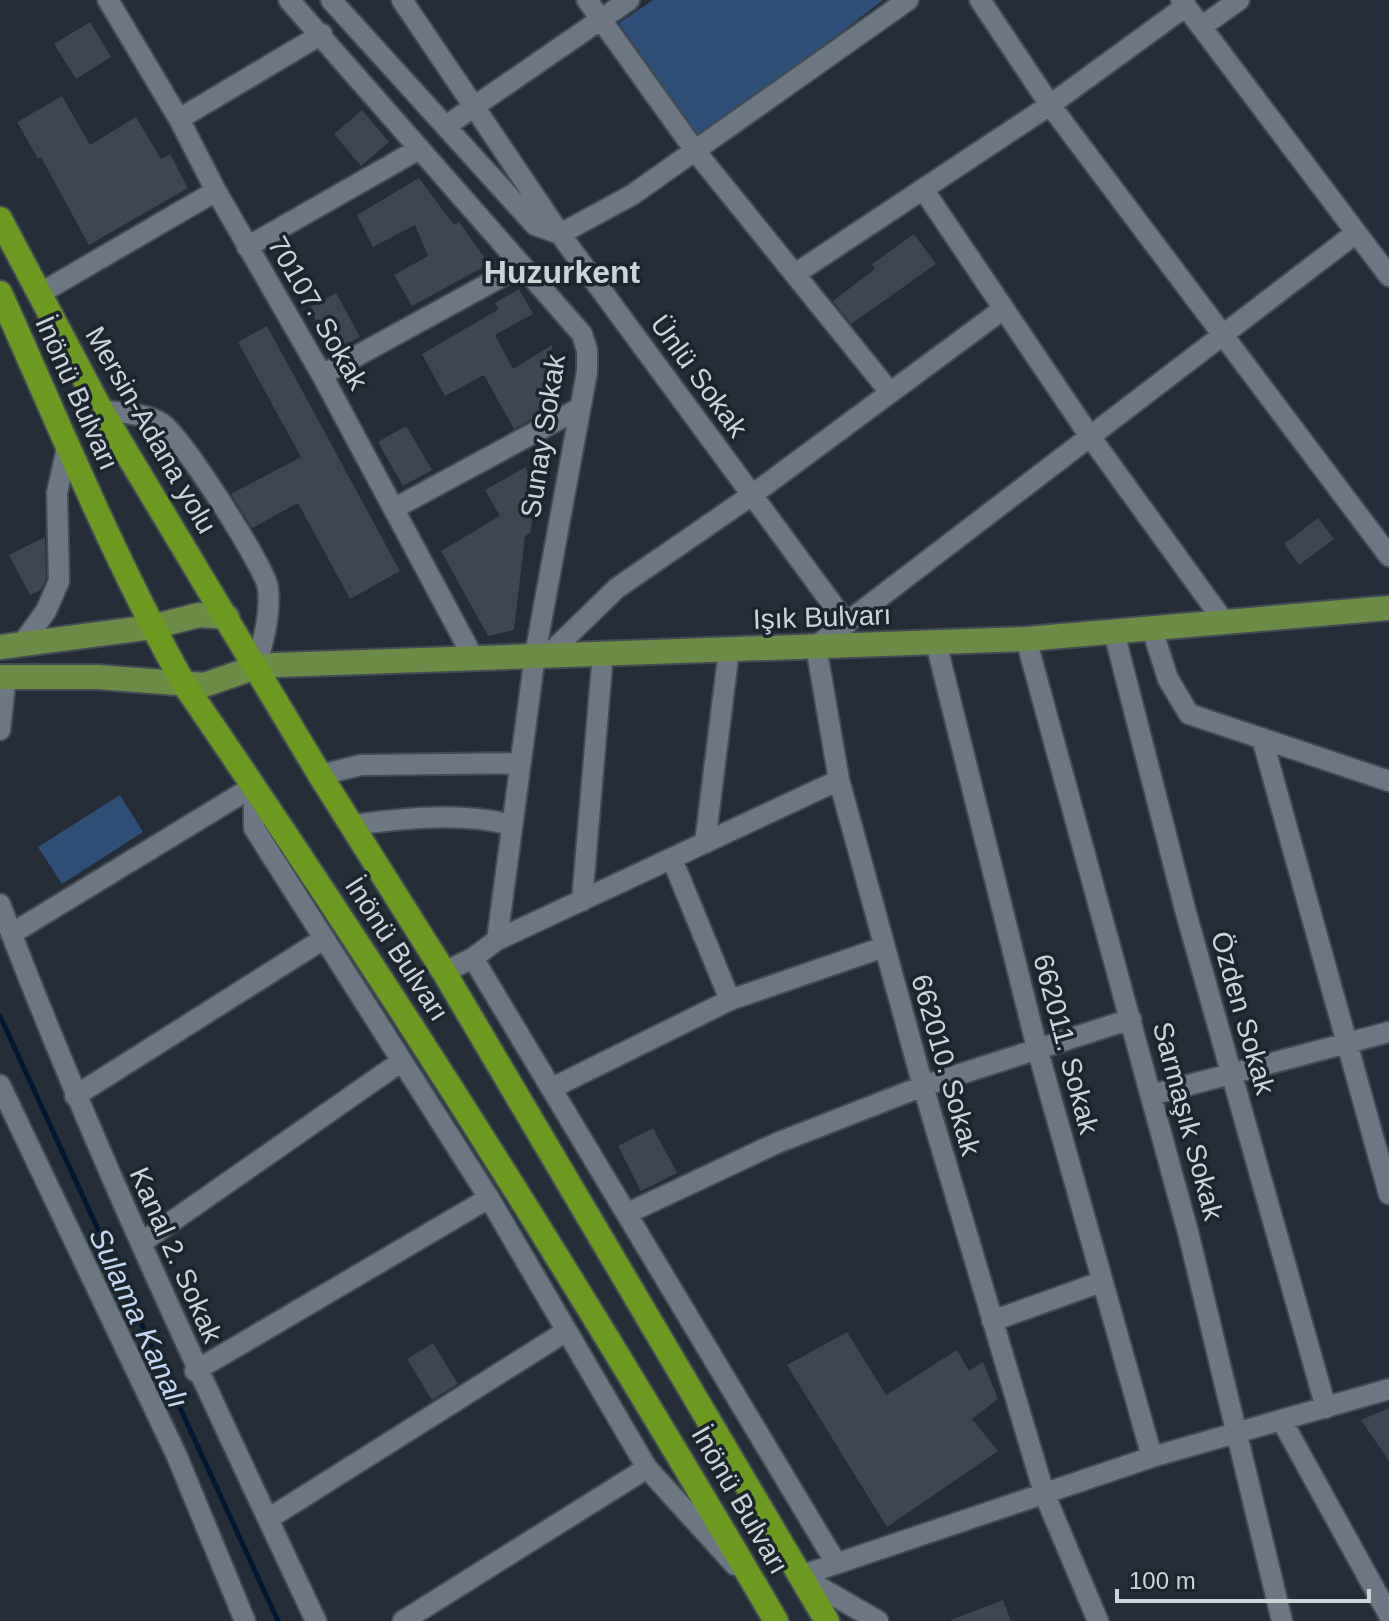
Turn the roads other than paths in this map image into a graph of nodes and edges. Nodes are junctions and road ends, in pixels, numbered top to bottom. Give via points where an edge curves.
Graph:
1 (108, 0) edge
2 (289, 0) edge
3 (331, 0) edge
4 (402, 0) edge
5 (587, 0) edge
6 (629, 0) edge
7 (908, 0) edge
8 (980, 0) edge
9 (1239, 0) edge
10 (1184, 3) edge
11 (602, 20) junction
12 (1201, 27) junction
13 (322, 34) junction
14 (475, 104) junction
15 (1050, 105) junction
16 (179, 119) junction
17 (446, 126) junction
18 (419, 149) junction
19 (696, 152) junction
20 (923, 189) junction
21 (216, 191) junction
22 (0, 219) edge
23 (1356, 233) junction
24 (560, 234) junction
25 (247, 247) junction
26 (521, 266) junction
27 (795, 274) junction
28 (1389, 276) edge
29 (0, 293) edge
30 (39, 294) junction
31 (1002, 310) junction
32 (1222, 337) junction
33 (322, 375) junction
34 (889, 391) junction
35 (578, 409) junction
36 (101, 410) junction
37 (1089, 435) junction
38 (67, 448) junction
39 (752, 495) junction
40 (395, 508) junction
41 (1389, 556) edge
42 (1389, 608) edge
43 (227, 617) junction
44 (1225, 623) junction
45 (847, 624) junction
46 (152, 627) junction
47 (1152, 629) junction
48 (1114, 632) junction
49 (1026, 639) junction
50 (936, 643) junction
51 (11, 645) edge
52 (816, 646) junction
53 (729, 650) junction
54 (603, 653) junction
55 (542, 655) junction
56 (473, 657) junction
57 (256, 667) junction
58 (3, 684) edge
59 (184, 684) junction
60 (0, 730) edge
61 (1262, 738) junction
62 (520, 763) junction
63 (320, 775) junction
64 (839, 780) junction
65 (1389, 781) edge
66 (254, 786) junction
67 (353, 825) junction
68 (512, 825) junction
69 (705, 843) junction
70 (672, 859) junction
71 (582, 901) junction
72 (0, 904) edge
73 (11, 934) junction
74 (322, 940) junction
75 (497, 940) junction
76 (884, 947) junction
77 (473, 958) junction
78 (444, 972) junction
79 (730, 1000) junction
80 (1131, 1019) junction
81 (1389, 1032) edge
82 (1347, 1045) junction
83 (1037, 1048) junction
84 (402, 1061) junction
85 (1231, 1072) junction
86 (0, 1085) edge
87 (923, 1086) junction
88 (554, 1087) junction
89 (1151, 1095) junction
90 (75, 1096) junction
91 (1389, 1194) edge
92 (489, 1198) junction
93 (628, 1213) junction
94 (141, 1243) junction
95 (1101, 1282) junction
96 (992, 1321) junction
97 (565, 1332) junction
98 (195, 1371) junction
99 (1389, 1389) edge
100 (1326, 1408) junction
101 (1282, 1421) junction
102 (1237, 1434) junction
103 (1152, 1457) junction
104 (647, 1468) junction
105 (1044, 1493) junction
106 (268, 1519) junction
107 (836, 1563) junction
108 (800, 1576) junction
109 (758, 1590) junction
110 (1389, 1615) edge
111 (245, 1621) edge
112 (316, 1621) edge
113 (403, 1621) edge
114 (776, 1621) edge
115 (827, 1621) edge
116 (878, 1621) edge
117 (1098, 1621) edge
118 (1282, 1621) edge

1 - 16 street, 70107. Sokak
2 - 13 street, Sunay Sokak
3 - 17 street
4 - 14 street, Ünlü Sokak
5 - 11 street
6 - 11 street
7 - 19 street
8 - 15 street
9 - 12 street
10 - 12 street
10 - 15 street
11 - 14 street
11 - 19 street
12 - 23 street
13 - 16 street
13 - 18 street, Sunay Sokak
14 - 17 street
14 - 24 street, Ünlü Sokak
15 - 20 street
15 - 32 street
16 - 21 street, 70107. Sokak
17 - 24 street via 535,225
18 - 25 street
18 - 26 street, Sunay Sokak
19 - 24 street
19 - 27 street
20 - 27 street
20 - 31 street
21 - 25 street, 70107. Sokak
21 - 30 street
22 - 30 highway, Mersin-Adana yolu
23 - 28 street
23 - 32 street
24 - 39 street, Ünlü Sokak
25 - 33 street, 70107. Sokak
26 - 33 street
26 - 35 street, Sunay Sokak via 582,334 587,372
27 - 34 street
29 - 38 highway, İnönü Bulvarı
30 - 36 highway, Mersin-Adana yolu
31 - 34 street
31 - 37 street
32 - 37 street
32 - 41 street
33 - 40 street, 70107. Sokak
34 - 39 street
35 - 40 street
35 - 55 street, Sunay Sokak
36 - 43 highway, Mersin-Adana yolu
36 - 57 street via 159,421 176,435 214,494 267,584 268,619
37 - 44 street
37 - 45 street
38 - 46 highway, İnönü Bulvarı
38 - 51 street via 57,493 59,581 46,611
39 - 45 street, Ünlü Sokak
39 - 55 street via 617,588
40 - 56 street, 70107. Sokak
42 - 44 main road, Işık Bulvarı
43 - 46 main road via 199,615
43 - 57 highway, Mersin-Adana yolu
44 - 47 main road, Işık Bulvarı
45 - 52 street
46 - 51 main road
46 - 59 highway, İnönü Bulvarı
47 - 48 main road, Işık Bulvarı
47 - 61 street via 1168,679 1189,714
48 - 49 main road, Işık Bulvarı
48 - 85 street, Özden Sokak
49 - 50 main road, Işık Bulvarı
49 - 80 street, Sarmaşık Sokak
50 - 52 main road, Işık Bulvarı
50 - 83 street, 662011. Sokak
52 - 53 main road, Işık Bulvarı
52 - 64 street, 662010. Sokak
53 - 54 main road, Işık Bulvarı
53 - 69 street
54 - 55 main road, Işık Bulvarı
54 - 71 street
55 - 56 main road, Işık Bulvarı
55 - 62 street, Sunay Sokak
56 - 57 main road, Işık Bulvarı
57 - 59 main road, Işık Bulvarı via 204,685
57 - 63 highway, İnönü Bulvarı
58 - 59 main road, Işık Bulvarı via 97,677
58 - 60 street
59 - 66 highway, İnönü Bulvarı
61 - 65 street
61 - 82 street
62 - 63 street via 361,765
62 - 68 street, Sunay Sokak
63 - 67 highway, İnönü Bulvarı
64 - 69 street
64 - 76 street, 662010. Sokak
66 - 73 street
66 - 74 street via 254,828
66 - 109 highway, İnönü Bulvarı via 487,1144
67 - 68 street via 406,818 490,819
67 - 78 highway, İnönü Bulvarı
68 - 75 street, Sunay Sokak
69 - 70 street
70 - 71 street
70 - 79 street
71 - 75 street
72 - 73 street, Kanal 2. Sokak
73 - 90 street, Kanal 2. Sokak
74 - 84 street
74 - 90 street
75 - 77 street
76 - 79 street
76 - 87 street, 662010. Sokak
77 - 78 street
77 - 88 street
78 - 108 highway, İnönü Bulvarı
79 - 88 street
80 - 83 street
80 - 89 street, Sarmaşık Sokak
81 - 82 street
82 - 85 street
82 - 91 street
83 - 87 street
83 - 95 street, 662011. Sokak
84 - 92 street
84 - 94 street
85 - 89 street
85 - 100 street, Özden Sokak
86 - 111 street via 176,1454
87 - 93 street via 777,1143
87 - 96 street, 662010. Sokak
88 - 93 street
89 - 102 street, Sarmaşık Sokak
90 - 94 street, Kanal 2. Sokak
92 - 97 street
92 - 98 street
93 - 107 street
94 - 98 street, Kanal 2. Sokak
95 - 96 street
95 - 103 street, 662011. Sokak
96 - 105 street, 662010. Sokak
97 - 104 street
97 - 106 street
98 - 106 street, Kanal 2. Sokak
99 - 100 street
100 - 101 street
101 - 102 street
101 - 110 street
102 - 103 street
102 - 118 street, Sarmaşık Sokak
103 - 105 street
104 - 109 street
104 - 113 street
105 - 107 street
105 - 117 street, 662010. Sokak
106 - 112 street, Kanal 2. Sokak
107 - 108 street
108 - 115 highway, İnönü Bulvarı
108 - 116 street
109 - 114 highway, İnönü Bulvarı

